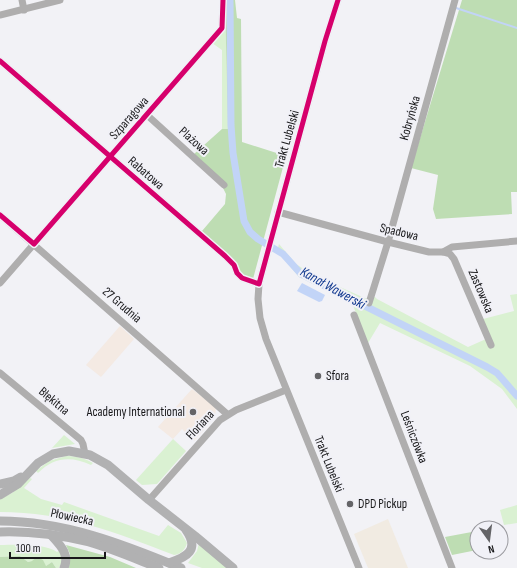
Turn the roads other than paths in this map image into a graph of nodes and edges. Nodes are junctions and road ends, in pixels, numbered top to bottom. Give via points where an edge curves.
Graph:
1 (22, 0) edge
2 (60, 0) edge
3 (223, 0) edge
4 (338, 0) edge
5 (455, 0) edge
6 (24, 10) junction
7 (0, 15) edge
8 (0, 61) edge
9 (147, 115) junction
10 (110, 157) junction
11 (224, 185) dead end
12 (278, 212) junction
13 (0, 215) edge
14 (517, 241) edge
15 (388, 242) junction
16 (34, 244) junction
17 (443, 252) junction
18 (0, 283) edge
19 (259, 284) junction
20 (369, 303) dead end
21 (354, 315) dead end
22 (491, 344) dead end
23 (0, 373) edge
24 (286, 390) junction
25 (227, 414) junction
26 (86, 454) junction
27 (28, 474) junction
28 (0, 484) edge
29 (0, 495) edge
30 (149, 500) junction
31 (0, 521) edge
32 (184, 527) junction
33 (0, 532) edge
34 (51, 535) junction
35 (169, 563) junction
36 (64, 568) edge
37 (159, 568) edge
38 (181, 568) edge
39 (233, 568) edge
40 (359, 568) edge
41 (452, 568) edge

1 - 6 street
2 - 6 street
3 - 9 street, Szparagowa via 222,28
4 - 12 street, Trakt Lubelski
5 - 15 street, Kobryńska
6 - 7 street
8 - 10 street, Rabatowa
9 - 10 street, Szparagowa
9 - 11 street, Plażowa
10 - 16 street, Szparagowa
10 - 19 street, Rabatowa via 225,256 242,278
12 - 15 street, Spadowa
12 - 19 street, Trakt Lubelski
13 - 16 street, 27 Grudnia
14 - 17 street, Spadowa via 452,247
15 - 17 street, Spadowa via 429,252
15 - 20 street
16 - 18 street, Szparagowa
16 - 25 street, 27 Grudnia
17 - 22 street, Zastowska via 450,254 454,259
19 - 24 street, Trakt Lubelski via 260,318
21 - 41 street, Leśniczówka
23 - 26 street, Błękitna via 80,440
24 - 25 street, Floriana
24 - 40 street, Trakt Lubelski
25 - 30 street, Floriana
26 - 27 main road via 69,451 53,454 38,463
26 - 30 main road via 108,465
27 - 28 main road
27 - 29 main road
30 - 32 main road
31 - 35 main road, Płowiecka via 38,523 82,532
32 - 35 main road via 192,541 191,549 182,558
32 - 39 main road
33 - 34 main road, Płowiecka
34 - 36 main road via 65,551 67,559
34 - 37 main road, Płowiecka via 98,545
35 - 38 main road, Płowiecka

